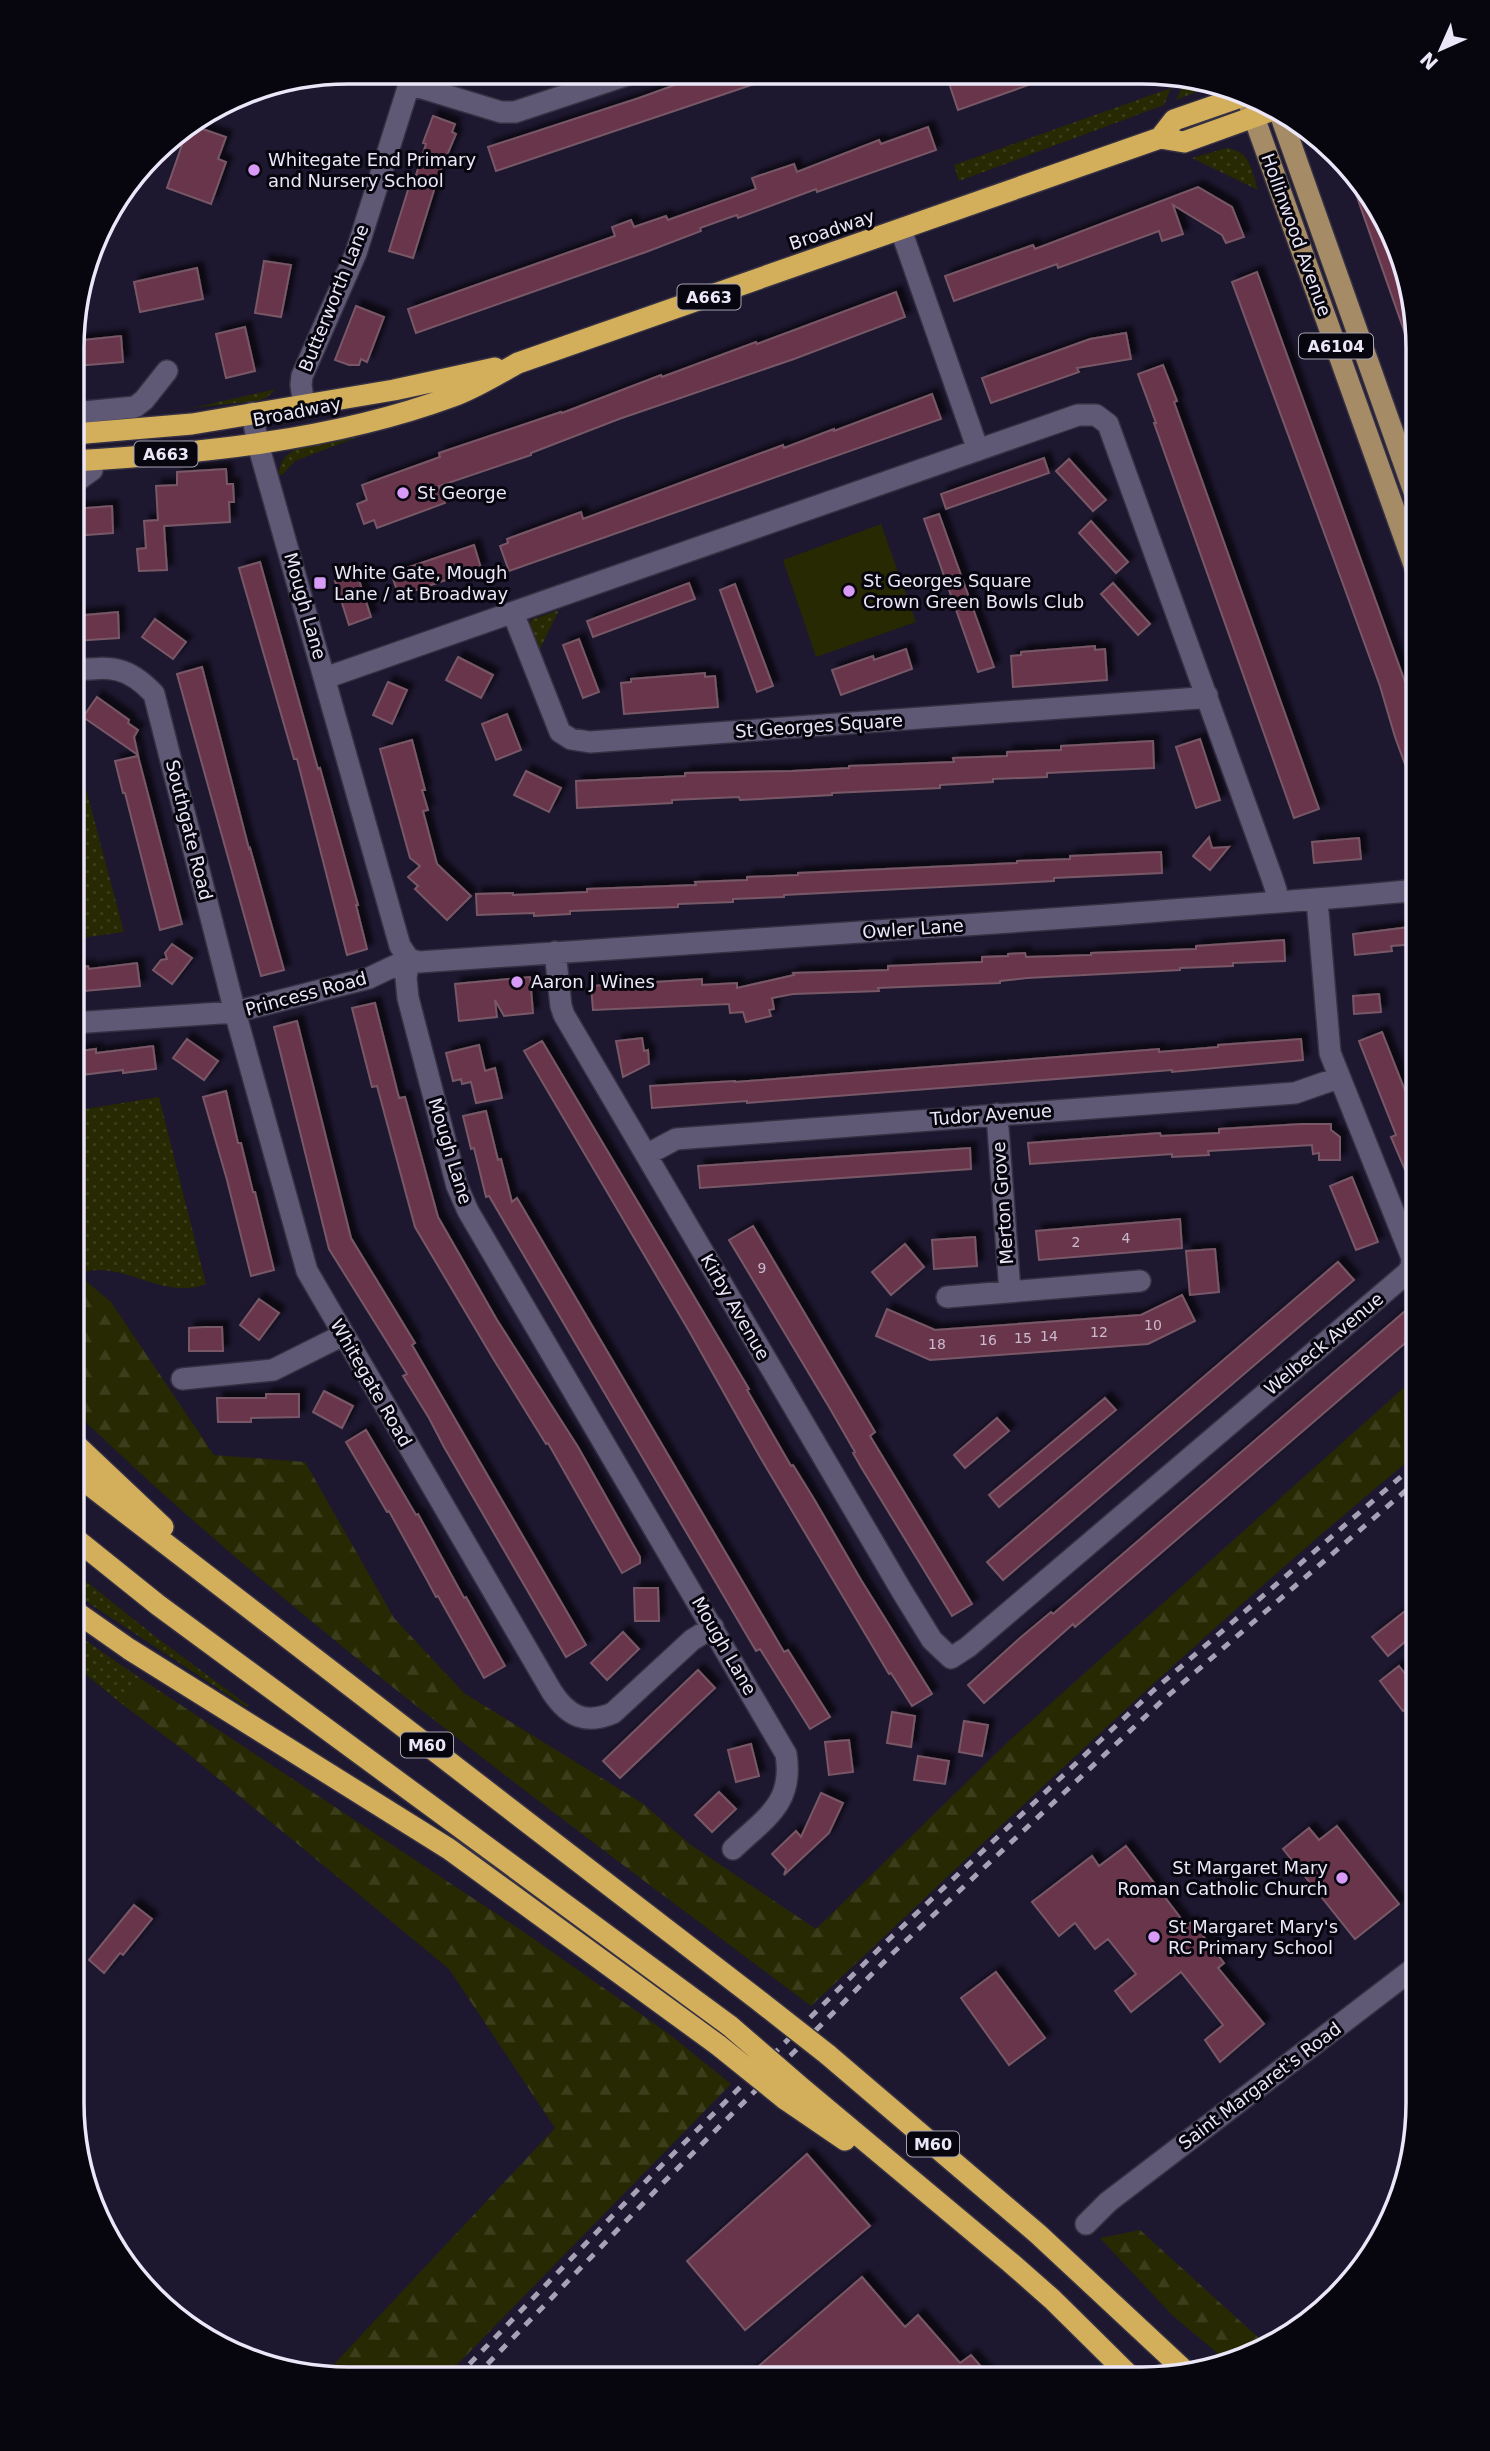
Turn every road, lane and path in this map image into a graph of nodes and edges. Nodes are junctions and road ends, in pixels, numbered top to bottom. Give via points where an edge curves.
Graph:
1 (409, 84) edge
2 (427, 84) edge
3 (587, 84) edge
4 (1230, 99) edge
5 (1251, 108) edge
6 (1265, 114) edge
7 (1254, 117) junction
8 (1284, 126) edge
9 (1160, 138) junction
10 (1309, 196) junction
11 (1285, 204) junction
12 (901, 230) junction
13 (518, 363) junction
14 (167, 371) dead end
15 (304, 405) junction
16 (84, 413) edge
17 (253, 414) junction
18 (84, 432) edge
19 (258, 444) junction
20 (978, 450) junction
21 (84, 461) edge
22 (84, 462) edge
23 (1406, 469) edge
24 (84, 476) edge
25 (1406, 542) edge
26 (513, 613) junction
27 (84, 669) edge
28 (326, 678) junction
29 (1207, 695) junction
30 (1406, 891) edge
31 (1317, 900) junction
32 (1277, 902) junction
33 (555, 952) junction
34 (409, 959) junction
35 (235, 1012) junction
36 (84, 1022) edge
37 (1338, 1078) junction
38 (997, 1115) junction
39 (646, 1155) junction
40 (1406, 1243) edge
41 (1406, 1274) edge
42 (1140, 1281) dead end
43 (1010, 1292) junction
44 (947, 1297) dead end
45 (343, 1335) junction
46 (182, 1379) dead end
47 (84, 1453) edge
48 (84, 1479) edge
49 (84, 1546) edge
50 (84, 1617) edge
51 (267, 1623) junction
52 (713, 1627) junction
53 (942, 1652) joint
54 (733, 1849) dead end
55 (1406, 1975) edge
56 (791, 2092) junction
57 (1086, 2224) dead end
58 (1178, 2365) edge
59 (1121, 2367) edge

1 - 15 street, Butterworth Lane via 356,253 302,376
2 - 3 street via 501,112 514,112
4 - 9 highway, Broadway / A663 via 1174,120
5 - 7 main road, Hollinwood Avenue / A6104
6 - 7 highway, Broadway / A663
7 - 9 highway, Broadway / A663 via 1184,142
7 - 11 main road, Hollinwood Avenue / A6104
8 - 10 main road, Hollinwood Avenue / A6104
9 - 12 highway, Broadway / A663
10 - 11 main road
10 - 23 main road, Hollinwood Avenue / A6104
11 - 25 main road, Hollinwood Avenue / A6104
12 - 13 highway, Broadway / A663
12 - 20 street
13 - 15 highway, Broadway / A663
13 - 19 highway, Broadway / A663 via 453,397 381,419
14 - 16 street via 135,407
15 - 17 highway, Broadway / A663
17 - 18 highway, Broadway / A663 via 192,425
17 - 19 street, Mough Lane
19 - 21 highway, Broadway / A663
19 - 28 street, Mough Lane
20 - 26 street
20 - 29 street via 1078,415 1096,415 1108,424
22 - 24 street via 92,470
26 - 28 street
26 - 29 street, St Georges Square via 560,732 590,742
27 - 35 street, Southgate Road via 123,670 154,694
28 - 34 street, Mough Lane via 400,946
29 - 32 street
30 - 31 street, Owler Lane
31 - 32 street, Owler Lane
31 - 37 street, Welbeck Avenue via 1330,1052
32 - 33 street, Owler Lane
33 - 34 street, Owler Lane
33 - 39 street, Kirby Avenue via 564,1015
34 - 35 street, Princess Road via 369,978
34 - 52 street, Mough Lane via 408,998 457,1186 468,1211
35 - 36 street, Princess Road
35 - 45 street, Whitegate Road via 307,1272
37 - 38 street, Tudor Avenue via 1295,1093
37 - 40 street, Welbeck Avenue
38 - 39 street, Tudor Avenue via 676,1139
38 - 43 street, Merton Grove
39 - 53 street, Kirby Avenue
41 - 53 street, Welbeck Avenue via 968,1647 950,1658
42 - 43 street
43 - 44 street
45 - 46 street via 273,1370
45 - 52 street, Whitegate Road via 561,1706 581,1718 613,1713 692,1640
47 - 51 highway
48 - 51 highway, M60
49 - 56 highway, M60, bridge via 730,2026
50 - 56 highway, M60, bridge via 449,1849 718,2045
51 - 58 highway, M60, bridge via 827,2054 1075,2266
52 - 54 street, Mough Lane via 786,1754 789,1774 786,1793 776,1809
55 - 57 street, Saint Margaret's Road via 1109,2214
56 - 59 highway, M60 via 940,2203 1052,2299

